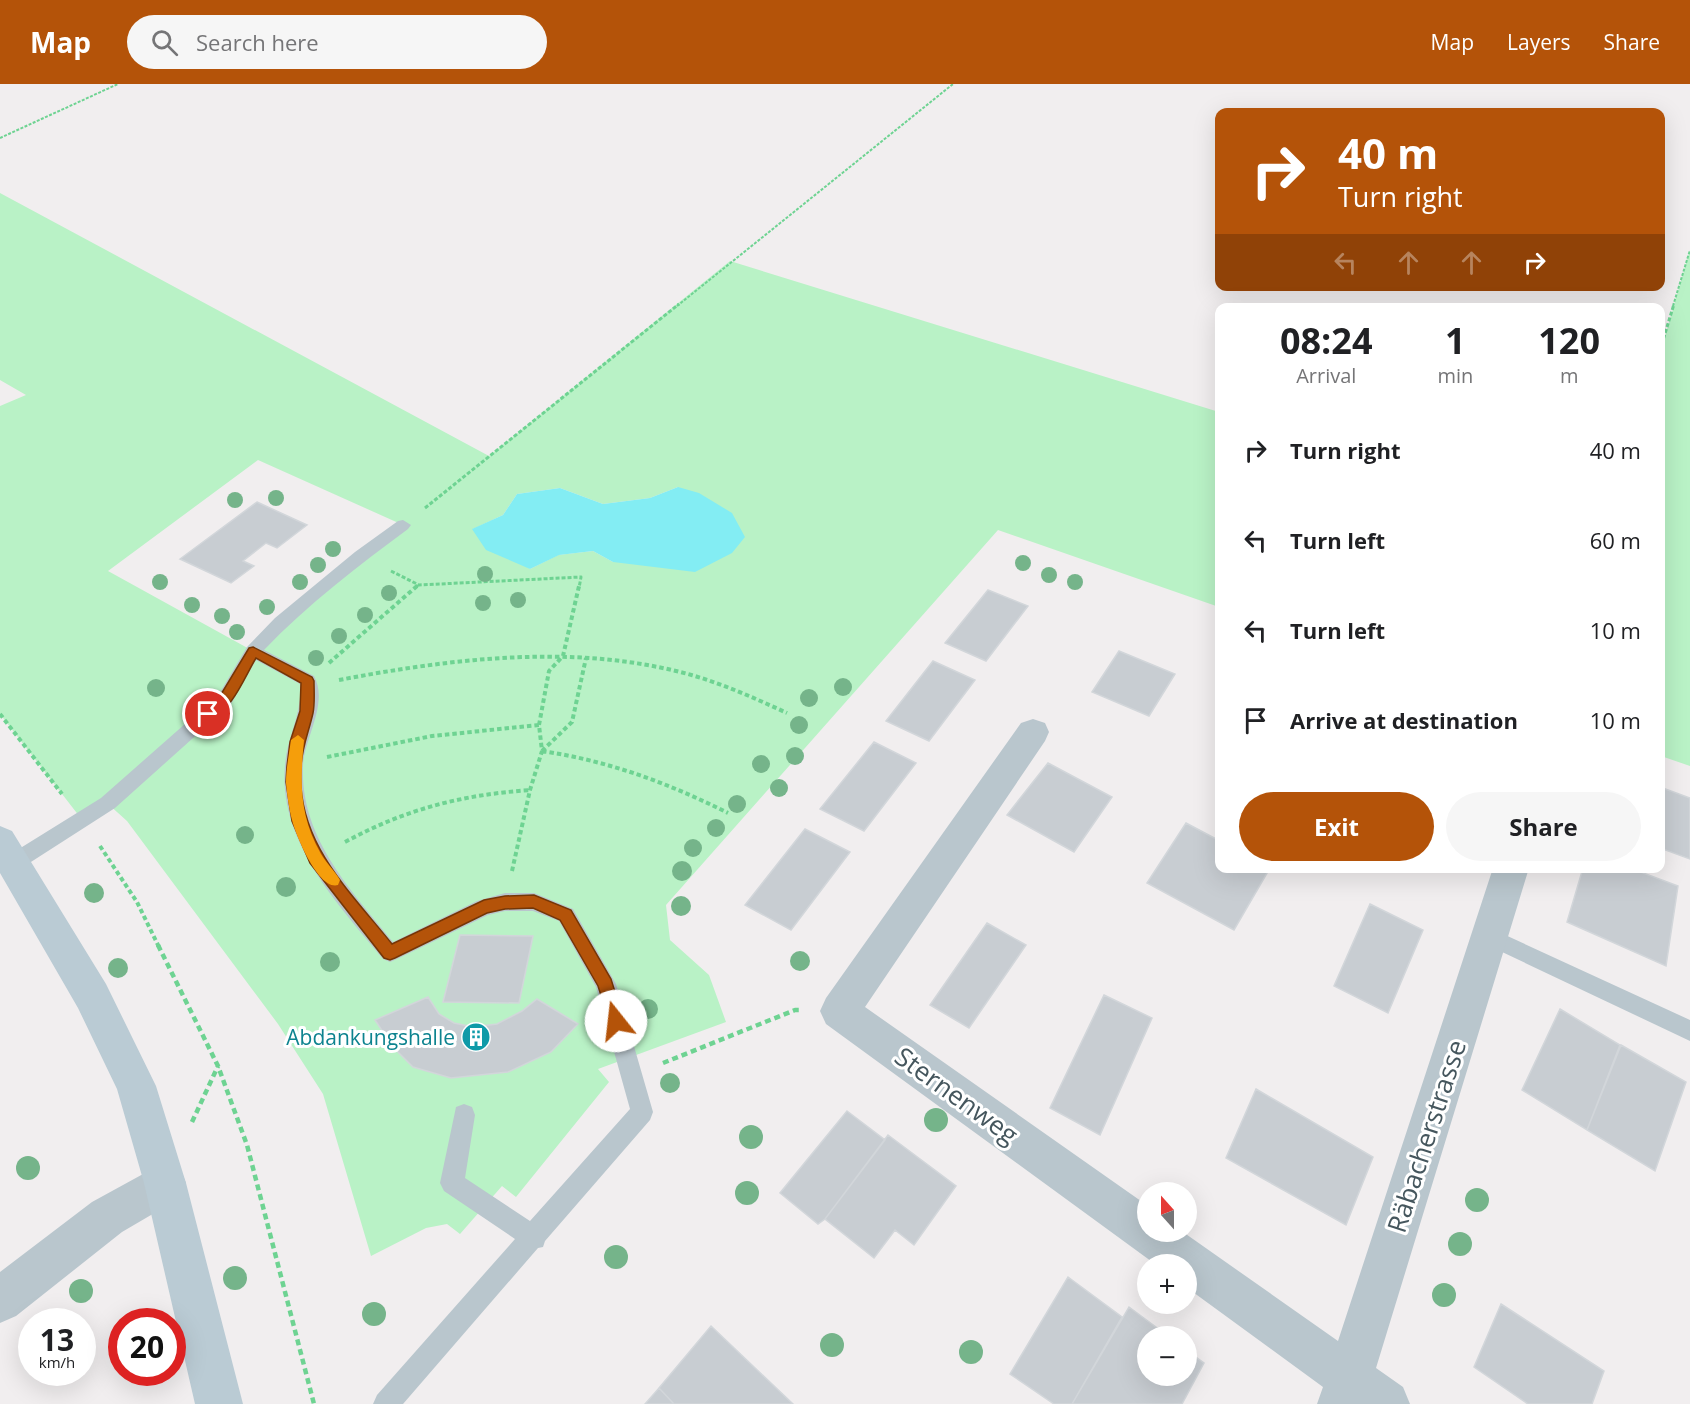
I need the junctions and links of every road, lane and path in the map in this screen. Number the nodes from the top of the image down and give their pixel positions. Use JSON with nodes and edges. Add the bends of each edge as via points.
{"nodes":[{"id":1,"x":118,"y":84,"type":"edge"},
{"id":2,"x":953,"y":84,"type":"edge"},
{"id":3,"x":0,"y":138,"type":"edge"},
{"id":4,"x":1690,"y":249,"type":"edge"},
{"id":5,"x":1665,"y":334,"type":"edge"},
{"id":6,"x":403,"y":525,"type":"joint"},
{"id":7,"x":361,"y":556,"type":"junction"},
{"id":8,"x":419,"y":585,"type":"junction"},
{"id":9,"x":253,"y":651,"type":"junction"},
{"id":10,"x":563,"y":656,"type":"junction"},
{"id":11,"x":586,"y":658,"type":"junction"},
{"id":12,"x":308,"y":683,"type":"junction"},
{"id":13,"x":787,"y":713,"type":"dead end"},
{"id":14,"x":0,"y":714,"type":"edge"},
{"id":15,"x":539,"y":726,"type":"junction"},
{"id":16,"x":1033,"y":732,"type":"dead end"},
{"id":17,"x":542,"y":752,"type":"junction"},
{"id":18,"x":294,"y":766,"type":"junction"},
{"id":19,"x":530,"y":790,"type":"junction"},
{"id":20,"x":728,"y":813,"type":"dead end"},
{"id":21,"x":83,"y":821,"type":"junction"},
{"id":22,"x":7,"y":852,"type":"edge"},
{"id":23,"x":315,"y":859,"type":"junction"},
{"id":24,"x":1509,"y":873,"type":"edge"},
{"id":25,"x":505,"y":902,"type":"junction"},
{"id":26,"x":1490,"y":937,"type":"junction"},
{"id":27,"x":840,"y":1011,"type":"junction"},
{"id":28,"x":1690,"y":1031,"type":"edge"},
{"id":29,"x":631,"y":1076,"type":"junction"},
{"id":30,"x":464,"y":1115,"type":"dead end"},
{"id":31,"x":165,"y":1183,"type":"junction"},
{"id":32,"x":534,"y":1238,"type":"junction"},
{"id":33,"x":0,"y":1300,"type":"edge"},
{"id":34,"x":1359,"y":1396,"type":"edge"},
{"id":35,"x":219,"y":1404,"type":"edge"},
{"id":36,"x":314,"y":1404,"type":"edge"},
{"id":37,"x":386,"y":1404,"type":"edge"}],
"edges":[{"from":1,"to":3,"type":"path"},
{"from":2,"to":6,"type":"path"},
{"from":4,"to":5,"type":"path"},
{"from":6,"to":7,"type":"lane"},
{"from":7,"to":8,"type":"path"},
{"from":7,"to":9,"type":"lane","via":[[281,622]]},
{"from":8,"to":10,"type":"path","via":[[581,577]]},
{"from":8,"to":12,"type":"path"},
{"from":9,"to":12,"type":"lane"},
{"from":9,"to":21,"type":"lane","via":[[225,699]]},
{"from":10,"to":11,"type":"path"},
{"from":10,"to":12,"type":"path","via":[[429,664]]},
{"from":10,"to":15,"type":"path","via":[[549,671]]},
{"from":11,"to":13,"type":"path","via":[[646,665],[701,678],[746,693]]},
{"from":11,"to":17,"type":"path","via":[[572,722]]},
{"from":12,"to":18,"type":"lane","via":[[307,711]]},
{"from":14,"to":21,"type":"path"},
{"from":15,"to":17,"type":"path"},
{"from":15,"to":18,"type":"path","via":[[424,736]]},
{"from":16,"to":27,"type":"street"},
{"from":17,"to":19,"type":"path"},
{"from":17,"to":20,"type":"path","via":[[614,765],[678,787]]},
{"from":18,"to":23,"type":"lane","via":[[299,821]]},
{"from":19,"to":23,"type":"path","via":[[490,792],[432,803],[374,826]]},
{"from":19,"to":25,"type":"path"},
{"from":21,"to":22,"type":"lane"},
{"from":21,"to":36,"type":"path","via":[[137,902],[218,1066],[247,1145]]},
{"from":22,"to":31,"type":"main road","via":[[92,996],[136,1086]]},
{"from":23,"to":25,"type":"lane","via":[[390,953],[484,907]]},
{"from":24,"to":26,"type":"street","name":"Räbacherstrasse"},
{"from":25,"to":29,"type":"lane","via":[[534,902],[566,915],[606,984]]},
{"from":26,"to":28,"type":"lane"},
{"from":26,"to":34,"type":"street","name":"Räbacherstrasse"},
{"from":27,"to":29,"type":"path","via":[[795,1010]]},
{"from":27,"to":34,"type":"street","name":"Sternenweg"},
{"from":29,"to":32,"type":"lane","via":[[642,1112]]},
{"from":30,"to":32,"type":"lane","via":[[452,1183]]},
{"from":31,"to":33,"type":"street","via":[[107,1217]]},
{"from":31,"to":35,"type":"main road"},
{"from":32,"to":37,"type":"lane"}]}
